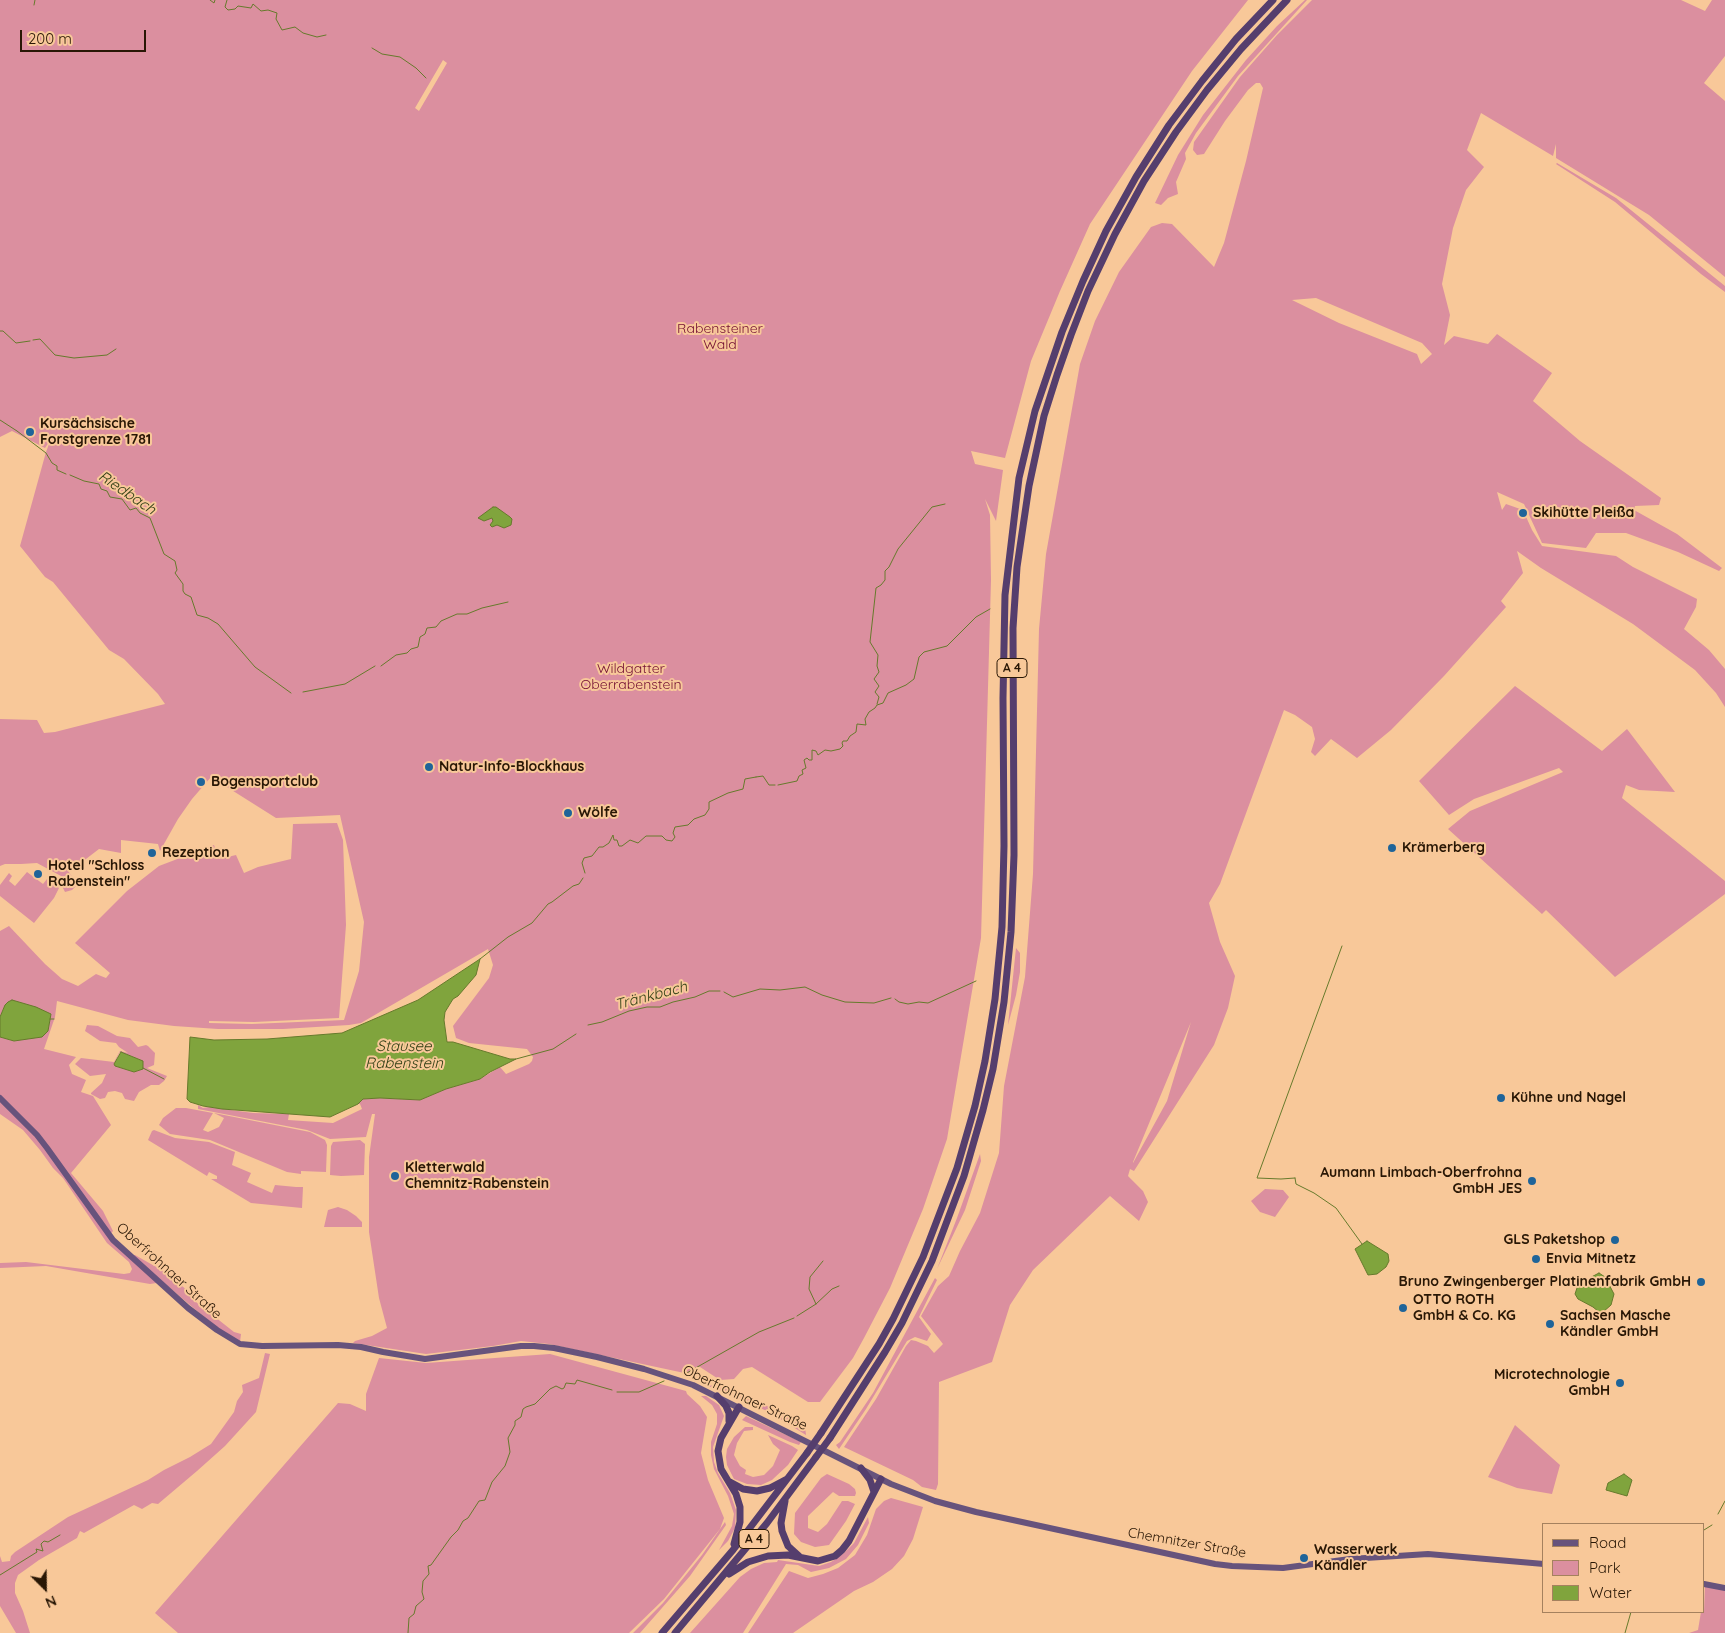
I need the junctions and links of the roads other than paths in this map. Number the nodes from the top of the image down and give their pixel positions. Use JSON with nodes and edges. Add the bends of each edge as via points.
{"nodes":[{"id":1,"x":1273,"y":0,"type":"edge"},
{"id":2,"x":1286,"y":0,"type":"edge"},
{"id":3,"x":0,"y":1098,"type":"edge"},
{"id":4,"x":718,"y":1396,"type":"junction"},
{"id":5,"x":738,"y":1406,"type":"junction"},
{"id":6,"x":729,"y":1421,"type":"junction"},
{"id":7,"x":838,"y":1457,"type":"joint"},
{"id":8,"x":861,"y":1468,"type":"junction"},
{"id":9,"x":789,"y":1477,"type":"junction"},
{"id":10,"x":727,"y":1478,"type":"junction"},
{"id":11,"x":881,"y":1478,"type":"junction"},
{"id":12,"x":874,"y":1492,"type":"junction"},
{"id":13,"x":785,"y":1500,"type":"junction"},
{"id":14,"x":733,"y":1550,"type":"junction"},
{"id":15,"x":801,"y":1558,"type":"junction"},
{"id":16,"x":1542,"y":1564,"type":"edge"},
{"id":17,"x":722,"y":1578,"type":"junction"},
{"id":18,"x":1705,"y":1584,"type":"edge"},
{"id":19,"x":1725,"y":1588,"type":"edge"},
{"id":20,"x":662,"y":1633,"type":"edge"},
{"id":21,"x":675,"y":1633,"type":"edge"}],
"edges":[{"from":1,"to":9,"type":"highway","number":"A 4","bridge":true,"via":[[1202,81],[1169,125],[1128,190],[1083,280],[1035,411],[1020,478],[1005,594],[1002,927],[995,999],[975,1106],[957,1168],[923,1258],[893,1319],[821,1433]]},
{"from":2,"to":13,"type":"highway","number":"A 4","bridge":true,"via":[[1241,49],[1176,132],[1115,234],[1070,335],[1044,416],[1017,567],[1013,628],[1011,932],[1004,1002],[984,1110],[964,1176],[932,1261],[902,1323],[830,1438]]},
{"from":3,"to":4,"type":"main road","name":"Oberfrohnaer Straße","via":[[42,1141],[113,1240],[188,1308],[240,1344],[338,1345],[425,1359],[540,1346],[637,1367]]},
{"from":4,"to":5,"type":"main road","name":"Oberfrohnaer Straße"},
{"from":4,"to":6,"type":"highway","via":[[726,1406]]},
{"from":5,"to":6,"type":"highway"},
{"from":5,"to":7,"type":"main road","name":"Oberfrohnaer Straße"},
{"from":6,"to":10,"type":"highway","via":[[718,1451],[720,1465]]},
{"from":7,"to":8,"type":"main road","name":"Chemnitzer Straße"},
{"from":8,"to":11,"type":"main road","name":"Chemnitzer Straße"},
{"from":8,"to":12,"type":"highway"},
{"from":9,"to":10,"type":"highway","via":[[757,1491],[739,1487]]},
{"from":9,"to":14,"type":"highway","number":"A 4"},
{"from":10,"to":14,"type":"highway","via":[[736,1494],[740,1512],[740,1527]]},
{"from":11,"to":12,"type":"highway"},
{"from":11,"to":16,"type":"main road","name":"Chemnitzer Straße","via":[[953,1507],[1232,1566],[1284,1568],[1350,1559],[1428,1554]]},
{"from":12,"to":15,"type":"highway","via":[[842,1550],[822,1560]]},
{"from":13,"to":15,"type":"highway","via":[[781,1523],[783,1535]]},
{"from":13,"to":17,"type":"highway","number":"A 4"},
{"from":14,"to":20,"type":"highway","number":"A 4"},
{"from":15,"to":17,"type":"highway","via":[[781,1555],[761,1558]]},
{"from":17,"to":21,"type":"highway","number":"A 4"},
{"from":18,"to":19,"type":"main road"}]}
